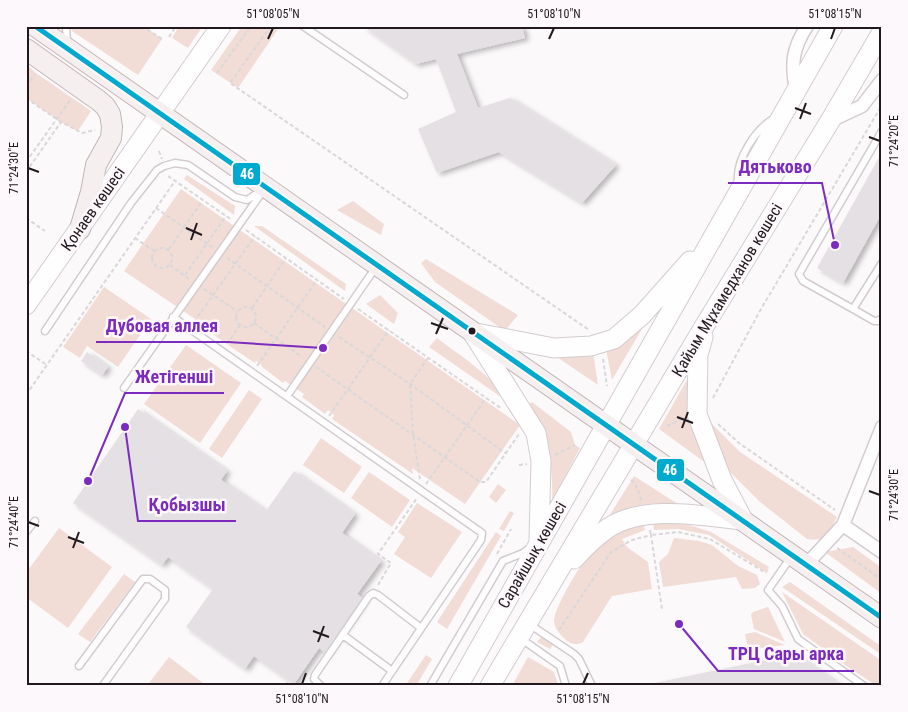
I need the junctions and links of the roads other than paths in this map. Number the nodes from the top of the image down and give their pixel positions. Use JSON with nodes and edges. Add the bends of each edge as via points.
{"nodes":[{"id":1,"x":35,"y":26,"type":"edge"},
{"id":2,"x":66,"y":26,"type":"edge"},
{"id":3,"x":221,"y":26,"type":"edge"},
{"id":4,"x":303,"y":26,"type":"edge"},
{"id":5,"x":807,"y":26,"type":"edge"},
{"id":6,"x":833,"y":26,"type":"edge"},
{"id":7,"x":882,"y":32,"type":"edge"},
{"id":8,"x":26,"y":49,"type":"edge"},
{"id":9,"x":68,"y":49,"type":"junction"},
{"id":10,"x":882,"y":80,"type":"edge"},
{"id":11,"x":796,"y":90,"type":"junction"},
{"id":12,"x":404,"y":95,"type":"dead end"},
{"id":13,"x":161,"y":114,"type":"junction"},
{"id":14,"x":830,"y":121,"type":"junction"},
{"id":15,"x":882,"y":131,"type":"edge"},
{"id":16,"x":265,"y":188,"type":"junction"},
{"id":17,"x":80,"y":229,"type":"junction"},
{"id":18,"x":712,"y":237,"type":"junction"},
{"id":19,"x":882,"y":263,"type":"edge"},
{"id":20,"x":377,"y":266,"type":"junction"},
{"id":21,"x":26,"y":305,"type":"edge"},
{"id":22,"x":853,"y":309,"type":"junction"},
{"id":23,"x":173,"y":317,"type":"junction"},
{"id":24,"x":882,"y":318,"type":"edge"},
{"id":25,"x":705,"y":324,"type":"junction"},
{"id":26,"x":45,"y":331,"type":"dead end"},
{"id":27,"x":472,"y":332,"type":"junction"},
{"id":28,"x":124,"y":388,"type":"dead end"},
{"id":29,"x":287,"y":396,"type":"junction"},
{"id":30,"x":606,"y":424,"type":"junction"},
{"id":31,"x":882,"y":427,"type":"edge"},
{"id":32,"x":634,"y":444,"type":"junction"},
{"id":33,"x":743,"y":520,"type":"junction"},
{"id":34,"x":35,"y":521,"type":"dead end"},
{"id":35,"x":845,"y":522,"type":"junction"},
{"id":36,"x":26,"y":532,"type":"edge"},
{"id":37,"x":539,"y":542,"type":"junction"},
{"id":38,"x":882,"y":552,"type":"edge"},
{"id":39,"x":800,"y":560,"type":"junction"},
{"id":40,"x":549,"y":588,"type":"junction"},
{"id":41,"x":882,"y":618,"type":"edge"},
{"id":42,"x":421,"y":628,"type":"junction"},
{"id":43,"x":523,"y":630,"type":"junction"},
{"id":44,"x":343,"y":634,"type":"junction"},
{"id":45,"x":79,"y":666,"type":"dead end"},
{"id":46,"x":392,"y":671,"type":"junction"},
{"id":47,"x":104,"y":684,"type":"dead end"},
{"id":48,"x":321,"y":686,"type":"edge"},
{"id":49,"x":382,"y":686,"type":"edge"},
{"id":50,"x":430,"y":686,"type":"edge"},
{"id":51,"x":458,"y":686,"type":"edge"},
{"id":52,"x":490,"y":686,"type":"edge"},
{"id":53,"x":566,"y":686,"type":"edge"},
{"id":54,"x":592,"y":686,"type":"edge"},
{"id":55,"x":864,"y":686,"type":"edge"}],
"edges":[{"from":1,"to":9,"type":"main road"},
{"from":2,"to":9,"type":"lane"},
{"from":3,"to":13,"type":"main road","name":"Қонаев көшесі"},
{"from":4,"to":12,"type":"lane"},
{"from":5,"to":11,"type":"street","via":[[793,56]]},
{"from":6,"to":11,"type":"main road"},
{"from":7,"to":14,"type":"main road","name":"Қайым Мұхамедханов көшесі"},
{"from":8,"to":17,"type":"main road","via":[[98,100],[110,114],[111,138],[96,165]]},
{"from":9,"to":13,"type":"main road"},
{"from":10,"to":14,"type":"street","via":[[862,106]]},
{"from":11,"to":18,"type":"main road"},
{"from":13,"to":16,"type":"main road"},
{"from":13,"to":17,"type":"main road","name":"Қонаев көшесі"},
{"from":14,"to":25,"type":"main road","name":"Қайым Мұхамедханов көшесі"},
{"from":15,"to":22,"type":"lane","via":[[799,274],[803,281]]},
{"from":16,"to":20,"type":"main road"},
{"from":16,"to":23,"type":"lane"},
{"from":16,"to":26,"type":"lane","via":[[247,200],[235,197],[188,166],[176,163],[157,170]]},
{"from":17,"to":21,"type":"main road","name":"Қонаев көшесі"},
{"from":18,"to":27,"type":"main road","via":[[642,315],[614,339],[591,346],[554,348]]},
{"from":18,"to":30,"type":"main road"},
{"from":19,"to":22,"type":"lane"},
{"from":20,"to":27,"type":"main road"},
{"from":20,"to":29,"type":"lane"},
{"from":22,"to":24,"type":"lane","via":[[874,321]]},
{"from":23,"to":28,"type":"lane"},
{"from":23,"to":29,"type":"lane"},
{"from":25,"to":32,"type":"main road","name":"Қайым Мұхамедханов көшесі"},
{"from":25,"to":33,"type":"main road","via":[[698,355],[697,414],[722,480]]},
{"from":27,"to":30,"type":"main road"},
{"from":27,"to":37,"type":"main road","via":[[536,433],[541,461]]},
{"from":29,"to":42,"type":"lane","via":[[482,533],[481,540]]},
{"from":30,"to":32,"type":"main road"},
{"from":30,"to":37,"type":"main road","name":"Сарайшық көшесі"},
{"from":31,"to":35,"type":"street"},
{"from":32,"to":33,"type":"main road"},
{"from":32,"to":40,"type":"main road","name":"Сарайшық көшесі"},
{"from":33,"to":39,"type":"main road"},
{"from":33,"to":40,"type":"main road","via":[[668,514],[629,518],[609,527],[589,542]]},
{"from":34,"to":36,"type":"lane"},
{"from":35,"to":38,"type":"street"},
{"from":35,"to":39,"type":"street","via":[[827,541]]},
{"from":37,"to":50,"type":"lane","via":[[503,561]]},
{"from":37,"to":51,"type":"main road","name":"Сарайшық көшесі"},
{"from":39,"to":41,"type":"main road"},
{"from":39,"to":55,"type":"lane","via":[[768,590],[782,606],[798,639]]},
{"from":40,"to":43,"type":"main road","name":"Сарайшық көшесі"},
{"from":42,"to":44,"type":"lane","via":[[373,593]]},
{"from":42,"to":46,"type":"lane"},
{"from":43,"to":52,"type":"main road","name":"Сарайшық көшесі"},
{"from":43,"to":53,"type":"lane","via":[[560,666]]},
{"from":43,"to":54,"type":"lane","via":[[574,654]]},
{"from":44,"to":46,"type":"lane"},
{"from":44,"to":48,"type":"lane","via":[[315,675],[314,679]]},
{"from":45,"to":47,"type":"lane","via":[[140,583],[150,579],[165,590],[165,599]]},
{"from":46,"to":49,"type":"lane"}]}
